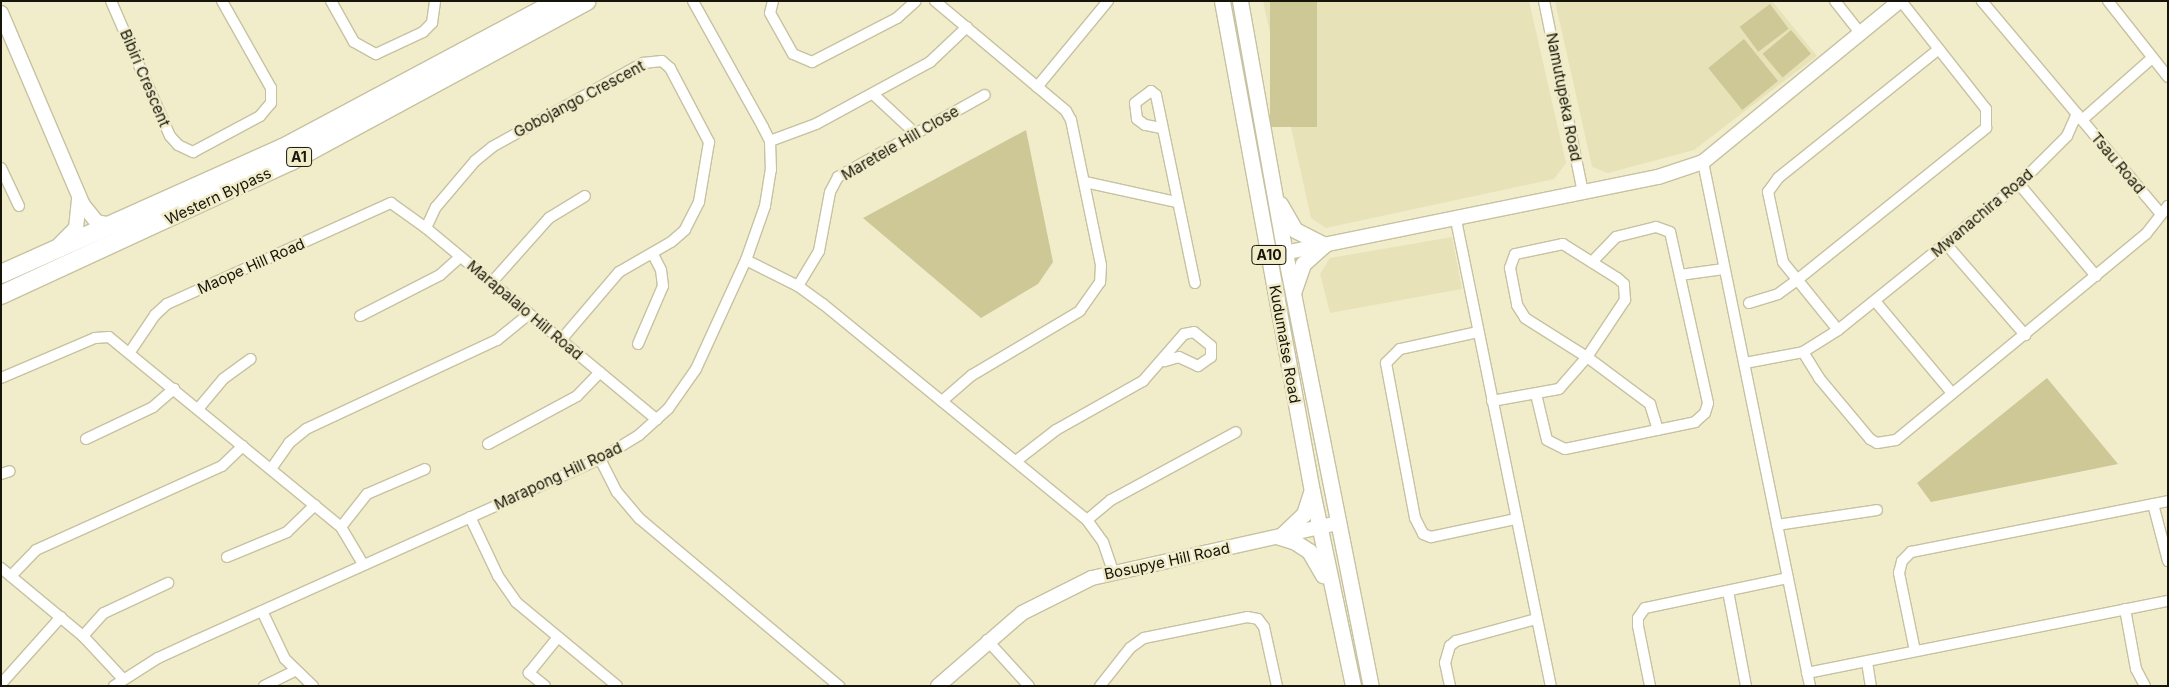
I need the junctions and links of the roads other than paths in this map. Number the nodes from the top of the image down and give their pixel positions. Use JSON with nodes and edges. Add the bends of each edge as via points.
{"nodes":[{"id":1,"x":112,"y":1,"type":"edge"},
{"id":2,"x":222,"y":1,"type":"edge"},
{"id":3,"x":331,"y":1,"type":"edge"},
{"id":4,"x":558,"y":1,"type":"edge"},
{"id":5,"x":588,"y":1,"type":"edge"},
{"id":6,"x":693,"y":1,"type":"edge"},
{"id":7,"x":698,"y":1,"type":"edge"},
{"id":8,"x":773,"y":1,"type":"edge"},
{"id":9,"x":916,"y":1,"type":"edge"},
{"id":10,"x":935,"y":1,"type":"edge"},
{"id":11,"x":1222,"y":1,"type":"edge"},
{"id":12,"x":1240,"y":1,"type":"edge"},
{"id":13,"x":1544,"y":1,"type":"edge"},
{"id":14,"x":1835,"y":1,"type":"edge"},
{"id":15,"x":1901,"y":1,"type":"edge"},
{"id":16,"x":1998,"y":1,"type":"edge"},
{"id":17,"x":2108,"y":1,"type":"edge"},
{"id":18,"x":1107,"y":2,"type":"edge"},
{"id":19,"x":1985,"y":5,"type":"edge"},
{"id":20,"x":435,"y":6,"type":"edge"},
{"id":21,"x":1,"y":12,"type":"edge"},
{"id":22,"x":703,"y":18,"type":"junction"},
{"id":23,"x":967,"y":28,"type":"junction"},
{"id":24,"x":1861,"y":34,"type":"junction"},
{"id":25,"x":1939,"y":49,"type":"junction"},
{"id":26,"x":2152,"y":58,"type":"junction"},
{"id":27,"x":2168,"y":77,"type":"edge"},
{"id":28,"x":1036,"y":86,"type":"junction"},
{"id":29,"x":873,"y":94,"type":"junction"},
{"id":30,"x":985,"y":96,"type":"dead end"},
{"id":31,"x":2079,"y":117,"type":"junction"},
{"id":32,"x":1162,"y":128,"type":"dead end"},
{"id":33,"x":915,"y":133,"type":"junction"},
{"id":34,"x":770,"y":141,"type":"junction"},
{"id":35,"x":1703,"y":162,"type":"junction"},
{"id":36,"x":1,"y":168,"type":"edge"},
{"id":37,"x":1084,"y":182,"type":"junction"},
{"id":38,"x":2019,"y":184,"type":"junction"},
{"id":39,"x":1272,"y":188,"type":"junction"},
{"id":40,"x":1583,"y":193,"type":"junction"},
{"id":41,"x":79,"y":196,"type":"junction"},
{"id":42,"x":585,"y":196,"type":"dead end"},
{"id":43,"x":1177,"y":202,"type":"junction"},
{"id":44,"x":391,"y":203,"type":"joint"},
{"id":45,"x":19,"y":206,"type":"dead end"},
{"id":46,"x":2164,"y":209,"type":"edge"},
{"id":47,"x":1456,"y":220,"type":"junction"},
{"id":48,"x":114,"y":225,"type":"junction"},
{"id":49,"x":426,"y":228,"type":"junction"},
{"id":50,"x":1946,"y":244,"type":"junction"},
{"id":51,"x":1324,"y":245,"type":"junction"},
{"id":52,"x":1285,"y":253,"type":"junction"},
{"id":53,"x":653,"y":254,"type":"junction"},
{"id":54,"x":39,"y":256,"type":"junction"},
{"id":55,"x":460,"y":256,"type":"junction"},
{"id":56,"x":1269,"y":256,"type":"junction"},
{"id":57,"x":746,"y":260,"type":"junction"},
{"id":58,"x":1592,"y":262,"type":"junction"},
{"id":59,"x":1724,"y":269,"type":"junction"},
{"id":60,"x":1,"y":274,"type":"edge"},
{"id":61,"x":1680,"y":274,"type":"junction"},
{"id":62,"x":2096,"y":276,"type":"junction"},
{"id":63,"x":1797,"y":280,"type":"junction"},
{"id":64,"x":492,"y":282,"type":"junction"},
{"id":65,"x":1195,"y":282,"type":"dead end"},
{"id":66,"x":798,"y":286,"type":"junction"},
{"id":67,"x":1293,"y":294,"type":"junction"},
{"id":68,"x":1,"y":295,"type":"edge"},
{"id":69,"x":1875,"y":301,"type":"junction"},
{"id":70,"x":1749,"y":303,"type":"dead end"},
{"id":71,"x":529,"y":314,"type":"junction"},
{"id":72,"x":360,"y":316,"type":"dead end"},
{"id":73,"x":1838,"y":330,"type":"junction"},
{"id":74,"x":1478,"y":332,"type":"junction"},
{"id":75,"x":2025,"y":335,"type":"junction"},
{"id":76,"x":562,"y":340,"type":"junction"},
{"id":77,"x":638,"y":344,"type":"dead end"},
{"id":78,"x":130,"y":352,"type":"junction"},
{"id":79,"x":1803,"y":352,"type":"junction"},
{"id":80,"x":1586,"y":357,"type":"junction"},
{"id":81,"x":251,"y":358,"type":"dead end"},
{"id":82,"x":1165,"y":361,"type":"junction"},
{"id":83,"x":1745,"y":362,"type":"junction"},
{"id":84,"x":600,"y":372,"type":"junction"},
{"id":85,"x":1,"y":378,"type":"edge"},
{"id":86,"x":174,"y":389,"type":"junction"},
{"id":87,"x":1952,"y":393,"type":"junction"},
{"id":88,"x":1536,"y":394,"type":"junction"},
{"id":89,"x":1492,"y":400,"type":"junction"},
{"id":90,"x":942,"y":401,"type":"junction"},
{"id":91,"x":198,"y":409,"type":"junction"},
{"id":92,"x":658,"y":420,"type":"junction"},
{"id":93,"x":1658,"y":430,"type":"junction"},
{"id":94,"x":1236,"y":432,"type":"dead end"},
{"id":95,"x":86,"y":439,"type":"dead end"},
{"id":96,"x":488,"y":444,"type":"dead end"},
{"id":97,"x":243,"y":446,"type":"junction"},
{"id":98,"x":600,"y":459,"type":"junction"},
{"id":99,"x":1016,"y":461,"type":"junction"},
{"id":100,"x":271,"y":469,"type":"junction"},
{"id":101,"x":425,"y":469,"type":"dead end"},
{"id":102,"x":1312,"y":491,"type":"junction"},
{"id":103,"x":2168,"y":501,"type":"edge"},
{"id":104,"x":2154,"y":504,"type":"junction"},
{"id":105,"x":315,"y":505,"type":"junction"},
{"id":106,"x":1877,"y":510,"type":"dead end"},
{"id":107,"x":470,"y":517,"type":"junction"},
{"id":108,"x":1516,"y":519,"type":"junction"},
{"id":109,"x":1087,"y":520,"type":"junction"},
{"id":110,"x":1338,"y":523,"type":"junction"},
{"id":111,"x":1777,"y":525,"type":"junction"},
{"id":112,"x":1319,"y":527,"type":"junction"},
{"id":113,"x":341,"y":528,"type":"junction"},
{"id":114,"x":1280,"y":537,"type":"junction"},
{"id":115,"x":227,"y":557,"type":"dead end"},
{"id":116,"x":2168,"y":561,"type":"edge"},
{"id":117,"x":363,"y":564,"type":"junction"},
{"id":118,"x":1,"y":568,"type":"edge"},
{"id":119,"x":1113,"y":572,"type":"junction"},
{"id":120,"x":10,"y":576,"type":"junction"},
{"id":121,"x":1787,"y":578,"type":"junction"},
{"id":122,"x":168,"y":583,"type":"dead end"},
{"id":123,"x":1728,"y":591,"type":"junction"},
{"id":124,"x":1331,"y":592,"type":"junction"},
{"id":125,"x":2168,"y":601,"type":"edge"},
{"id":126,"x":2126,"y":609,"type":"junction"},
{"id":127,"x":262,"y":611,"type":"junction"},
{"id":128,"x":60,"y":617,"type":"junction"},
{"id":129,"x":1536,"y":619,"type":"junction"},
{"id":130,"x":83,"y":636,"type":"junction"},
{"id":131,"x":558,"y":637,"type":"junction"},
{"id":132,"x":988,"y":640,"type":"junction"},
{"id":133,"x":1915,"y":650,"type":"junction"},
{"id":134,"x":1867,"y":662,"type":"junction"},
{"id":135,"x":295,"y":671,"type":"junction"},
{"id":136,"x":1807,"y":672,"type":"junction"},
{"id":137,"x":123,"y":679,"type":"junction"},
{"id":138,"x":1,"y":684,"type":"edge"},
{"id":139,"x":114,"y":686,"type":"edge"},
{"id":140,"x":264,"y":686,"type":"edge"},
{"id":141,"x":313,"y":686,"type":"edge"},
{"id":142,"x":545,"y":686,"type":"edge"},
{"id":143,"x":617,"y":686,"type":"edge"},
{"id":144,"x":839,"y":686,"type":"edge"},
{"id":145,"x":938,"y":686,"type":"edge"},
{"id":146,"x":1029,"y":686,"type":"edge"},
{"id":147,"x":1100,"y":686,"type":"edge"},
{"id":148,"x":1277,"y":686,"type":"edge"},
{"id":149,"x":1354,"y":686,"type":"edge"},
{"id":150,"x":1371,"y":686,"type":"edge"},
{"id":151,"x":1450,"y":686,"type":"edge"},
{"id":152,"x":1551,"y":686,"type":"edge"},
{"id":153,"x":1650,"y":686,"type":"edge"},
{"id":154,"x":1746,"y":686,"type":"edge"},
{"id":155,"x":1810,"y":686,"type":"edge"},
{"id":156,"x":1871,"y":686,"type":"edge"},
{"id":157,"x":2145,"y":686,"type":"edge"}],
"edges":[{"from":1,"to":2,"type":"street","name":"Bibiri Crescent","via":[[170,136],[192,152],[260,116],[271,103],[271,88]]},
{"from":3,"to":20,"type":"street","via":[[354,42],[376,54],[423,32]]},
{"from":4,"to":48,"type":"highway","name":"Western Bypass","number":"A1","via":[[283,148]]},
{"from":5,"to":68,"type":"highway","name":"Western Bypass","number":"A1","via":[[291,161]]},
{"from":6,"to":22,"type":"street","name":"Marapong Hill Road"},
{"from":7,"to":22,"type":"street"},
{"from":8,"to":9,"type":"street","via":[[770,13],[793,54],[812,62],[897,18]]},
{"from":10,"to":23,"type":"street"},
{"from":11,"to":56,"type":"main road","name":"Kudumatse Road","number":"A10"},
{"from":12,"to":39,"type":"main road","name":"Kudumatse Road","number":"A10"},
{"from":13,"to":40,"type":"street","name":"Namutupeka Road"},
{"from":14,"to":24,"type":"street"},
{"from":15,"to":24,"type":"street"},
{"from":15,"to":25,"type":"street"},
{"from":16,"to":19,"type":"street"},
{"from":17,"to":26,"type":"street"},
{"from":18,"to":28,"type":"street"},
{"from":19,"to":31,"type":"street"},
{"from":21,"to":41,"type":"street"},
{"from":22,"to":34,"type":"street","name":"Marapong Hill Road"},
{"from":23,"to":28,"type":"street"},
{"from":23,"to":29,"type":"street","via":[[940,55]]},
{"from":24,"to":35,"type":"street"},
{"from":25,"to":63,"type":"street","via":[[1771,184],[1767,199],[1781,254]]},
{"from":25,"to":63,"type":"street","via":[[1986,109],[1986,128]]},
{"from":26,"to":27,"type":"street"},
{"from":26,"to":31,"type":"street"},
{"from":28,"to":37,"type":"street","via":[[1059,104],[1071,120]]},
{"from":29,"to":33,"type":"street"},
{"from":29,"to":34,"type":"street","via":[[816,124]]},
{"from":30,"to":33,"type":"street","name":"Maretele Hill Close"},
{"from":31,"to":38,"type":"street","name":"Mwanachira Road","via":[[2060,146]]},
{"from":31,"to":46,"type":"street","name":"Tsau Road"},
{"from":32,"to":43,"type":"street"},
{"from":33,"to":66,"type":"street","name":"Maretele Hill Close","via":[[847,170],[834,182],[819,251]]},
{"from":34,"to":57,"type":"street","name":"Marapong Hill Road","via":[[771,170],[765,206]]},
{"from":35,"to":40,"type":"street","via":[[1658,177]]},
{"from":35,"to":59,"type":"street"},
{"from":36,"to":45,"type":"street"},
{"from":37,"to":43,"type":"street"},
{"from":37,"to":90,"type":"street","via":[[1101,265],[1100,282],[1092,296],[1066,322],[972,375]]},
{"from":38,"to":50,"type":"street","name":"Mwanachira Road"},
{"from":38,"to":62,"type":"street"},
{"from":39,"to":51,"type":"main road","via":[[1295,230]]},
{"from":39,"to":52,"type":"main road","name":"Kudumatse Road","number":"A10"},
{"from":40,"to":47,"type":"street"},
{"from":41,"to":48,"type":"street","via":[[94,219]]},
{"from":41,"to":54,"type":"street","via":[[80,215],[72,234]]},
{"from":42,"to":64,"type":"street","via":[[549,218]]},
{"from":43,"to":65,"type":"street"},
{"from":44,"to":49,"type":"street","name":"Marapalalo Hill Road"},
{"from":44,"to":78,"type":"street","name":"Maope Hill Road","via":[[167,304],[154,315]]},
{"from":46,"to":62,"type":"street","via":[[2146,234]]},
{"from":47,"to":51,"type":"street"},
{"from":47,"to":74,"type":"street"},
{"from":48,"to":54,"type":"highway","name":"Western Bypass","number":"A1"},
{"from":49,"to":53,"type":"street","name":"Gobojango Crescent","via":[[436,207],[475,161],[492,147],[653,60],[662,61],[670,68],[708,142],[699,202],[692,218],[671,242]]},
{"from":49,"to":55,"type":"street","name":"Marapalalo Hill Road"},
{"from":50,"to":69,"type":"street","name":"Mwanachira Road"},
{"from":50,"to":75,"type":"street"},
{"from":51,"to":52,"type":"street"},
{"from":51,"to":67,"type":"main road","via":[[1303,264]]},
{"from":52,"to":56,"type":"street"},
{"from":52,"to":67,"type":"main road","name":"Kudumatse Road","number":"A10"},
{"from":53,"to":76,"type":"street","via":[[619,272]]},
{"from":53,"to":77,"type":"street","via":[[661,270],[663,286]]},
{"from":54,"to":60,"type":"highway","name":"Western Bypass","number":"A1"},
{"from":55,"to":64,"type":"street","name":"Marapalalo Hill Road"},
{"from":55,"to":72,"type":"street","via":[[440,275]]},
{"from":56,"to":102,"type":"main road","name":"Kudumatse Road","number":"A10"},
{"from":57,"to":66,"type":"street"},
{"from":57,"to":92,"type":"street","name":"Marapong Hill Road","via":[[696,369]]},
{"from":58,"to":61,"type":"street","via":[[1616,237],[1664,228],[1673,240]]},
{"from":58,"to":80,"type":"street","via":[[1617,278],[1626,293],[1620,309]]},
{"from":58,"to":80,"type":"street","via":[[1569,246],[1556,244],[1519,251],[1510,268],[1517,306],[1525,318]]},
{"from":59,"to":61,"type":"street"},
{"from":59,"to":83,"type":"street"},
{"from":61,"to":93,"type":"street","via":[[1708,403],[1705,412],[1695,422]]},
{"from":62,"to":75,"type":"street"},
{"from":63,"to":70,"type":"street","via":[[1778,294]]},
{"from":63,"to":73,"type":"street"},
{"from":64,"to":71,"type":"street","name":"Marapalalo Hill Road"},
{"from":66,"to":90,"type":"street"},
{"from":67,"to":110,"type":"main road","name":"Kudumatse Road","number":"A10"},
{"from":69,"to":73,"type":"street","name":"Mwanachira Road"},
{"from":69,"to":87,"type":"street"},
{"from":71,"to":76,"type":"street","name":"Marapalalo Hill Road"},
{"from":71,"to":100,"type":"street","via":[[497,340],[306,429],[289,443]]},
{"from":73,"to":79,"type":"street","name":"Mwanachira Road"},
{"from":74,"to":89,"type":"street"},
{"from":74,"to":108,"type":"street","via":[[1400,349],[1386,363],[1415,518],[1423,534],[1431,537]]},
{"from":75,"to":87,"type":"street"},
{"from":76,"to":84,"type":"street","name":"Marapalalo Hill Road"},
{"from":78,"to":85,"type":"street","via":[[104,336]]},
{"from":78,"to":86,"type":"street"},
{"from":79,"to":83,"type":"street","name":"Mwanachira Road"},
{"from":79,"to":87,"type":"street","via":[[1819,378],[1877,443],[1896,440]]},
{"from":80,"to":88,"type":"street","via":[[1559,389]]},
{"from":80,"to":93,"type":"street","via":[[1650,404]]},
{"from":81,"to":91,"type":"street","via":[[223,379]]},
{"from":82,"to":82,"type":"street","via":[[1184,334],[1194,332],[1211,346],[1211,356],[1198,366],[1179,357]]},
{"from":82,"to":99,"type":"street","via":[[1136,387],[1056,430]]},
{"from":83,"to":111,"type":"street"},
{"from":84,"to":92,"type":"street","name":"Marapalalo Hill Road"},
{"from":84,"to":96,"type":"street","via":[[577,396]]},
{"from":86,"to":91,"type":"street"},
{"from":86,"to":95,"type":"street","via":[[153,407]]},
{"from":88,"to":89,"type":"street"},
{"from":88,"to":93,"type":"street","via":[[1546,440],[1557,448]]},
{"from":89,"to":108,"type":"street"},
{"from":90,"to":99,"type":"street"},
{"from":91,"to":97,"type":"street"},
{"from":92,"to":98,"type":"street","name":"Marapong Hill Road"},
{"from":94,"to":109,"type":"street","via":[[1111,500]]},
{"from":97,"to":100,"type":"street"},
{"from":97,"to":120,"type":"street","via":[[222,466],[36,550]]},
{"from":98,"to":107,"type":"street","name":"Marapong Hill Road"},
{"from":98,"to":144,"type":"street","via":[[617,492],[640,519]]},
{"from":99,"to":109,"type":"street"},
{"from":100,"to":105,"type":"street"},
{"from":101,"to":113,"type":"street","via":[[367,494]]},
{"from":102,"to":112,"type":"main road","name":"Kudumatse Road","number":"A10"},
{"from":102,"to":114,"type":"main road","via":[[1304,514]]},
{"from":103,"to":104,"type":"street"},
{"from":104,"to":116,"type":"street"},
{"from":104,"to":133,"type":"street","via":[[1911,552],[1902,560],[1899,573]]},
{"from":105,"to":113,"type":"street"},
{"from":105,"to":115,"type":"street","via":[[287,532]]},
{"from":106,"to":111,"type":"street"},
{"from":107,"to":117,"type":"street","name":"Marapong Hill Road"},
{"from":107,"to":131,"type":"street","via":[[506,590]]},
{"from":108,"to":129,"type":"street"},
{"from":109,"to":119,"type":"street","via":[[1104,542]]},
{"from":110,"to":112,"type":"street","name":"Bosupye Hill Road"},
{"from":110,"to":150,"type":"main road","name":"Kudumatse Road","number":"A10"},
{"from":111,"to":121,"type":"street"},
{"from":112,"to":114,"type":"street","name":"Bosupye Hill Road"},
{"from":112,"to":124,"type":"main road","name":"Kudumatse Road","number":"A10"},
{"from":113,"to":117,"type":"street"},
{"from":114,"to":119,"type":"street","name":"Bosupye Hill Road"},
{"from":114,"to":124,"type":"main road","via":[[1309,551]]},
{"from":117,"to":127,"type":"street","name":"Marapong Hill Road"},
{"from":118,"to":120,"type":"street"},
{"from":119,"to":132,"type":"street","name":"Bosupye Hill Road","via":[[1040,603]]},
{"from":120,"to":128,"type":"street"},
{"from":121,"to":123,"type":"street"},
{"from":121,"to":136,"type":"street"},
{"from":122,"to":130,"type":"street","via":[[104,613]]},
{"from":123,"to":153,"type":"street","via":[[1654,604],[1640,613],[1638,626]]},
{"from":123,"to":154,"type":"street"},
{"from":124,"to":149,"type":"main road","name":"Kudumatse Road","number":"A10"},
{"from":125,"to":126,"type":"street"},
{"from":126,"to":133,"type":"street"},
{"from":126,"to":157,"type":"street","via":[[2136,669]]},
{"from":127,"to":135,"type":"street","via":[[285,659]]},
{"from":127,"to":137,"type":"street","name":"Marapong Hill Road","via":[[158,658]]},
{"from":128,"to":130,"type":"street"},
{"from":128,"to":138,"type":"street"},
{"from":129,"to":151,"type":"street","via":[[1456,641],[1450,646],[1445,662]]},
{"from":129,"to":152,"type":"street"},
{"from":130,"to":137,"type":"street"},
{"from":131,"to":142,"type":"street","via":[[529,673]]},
{"from":131,"to":143,"type":"street"},
{"from":132,"to":145,"type":"street","name":"Bosupye Hill Road"},
{"from":132,"to":146,"type":"street"},
{"from":133,"to":134,"type":"street"},
{"from":134,"to":136,"type":"street"},
{"from":134,"to":156,"type":"street"},
{"from":135,"to":140,"type":"street"},
{"from":135,"to":141,"type":"street"},
{"from":136,"to":155,"type":"street"},
{"from":137,"to":139,"type":"street","name":"Marapong Hill Road"},
{"from":147,"to":148,"type":"street","via":[[1130,648],[1144,638],[1247,617],[1258,619],[1264,627]]}]}
